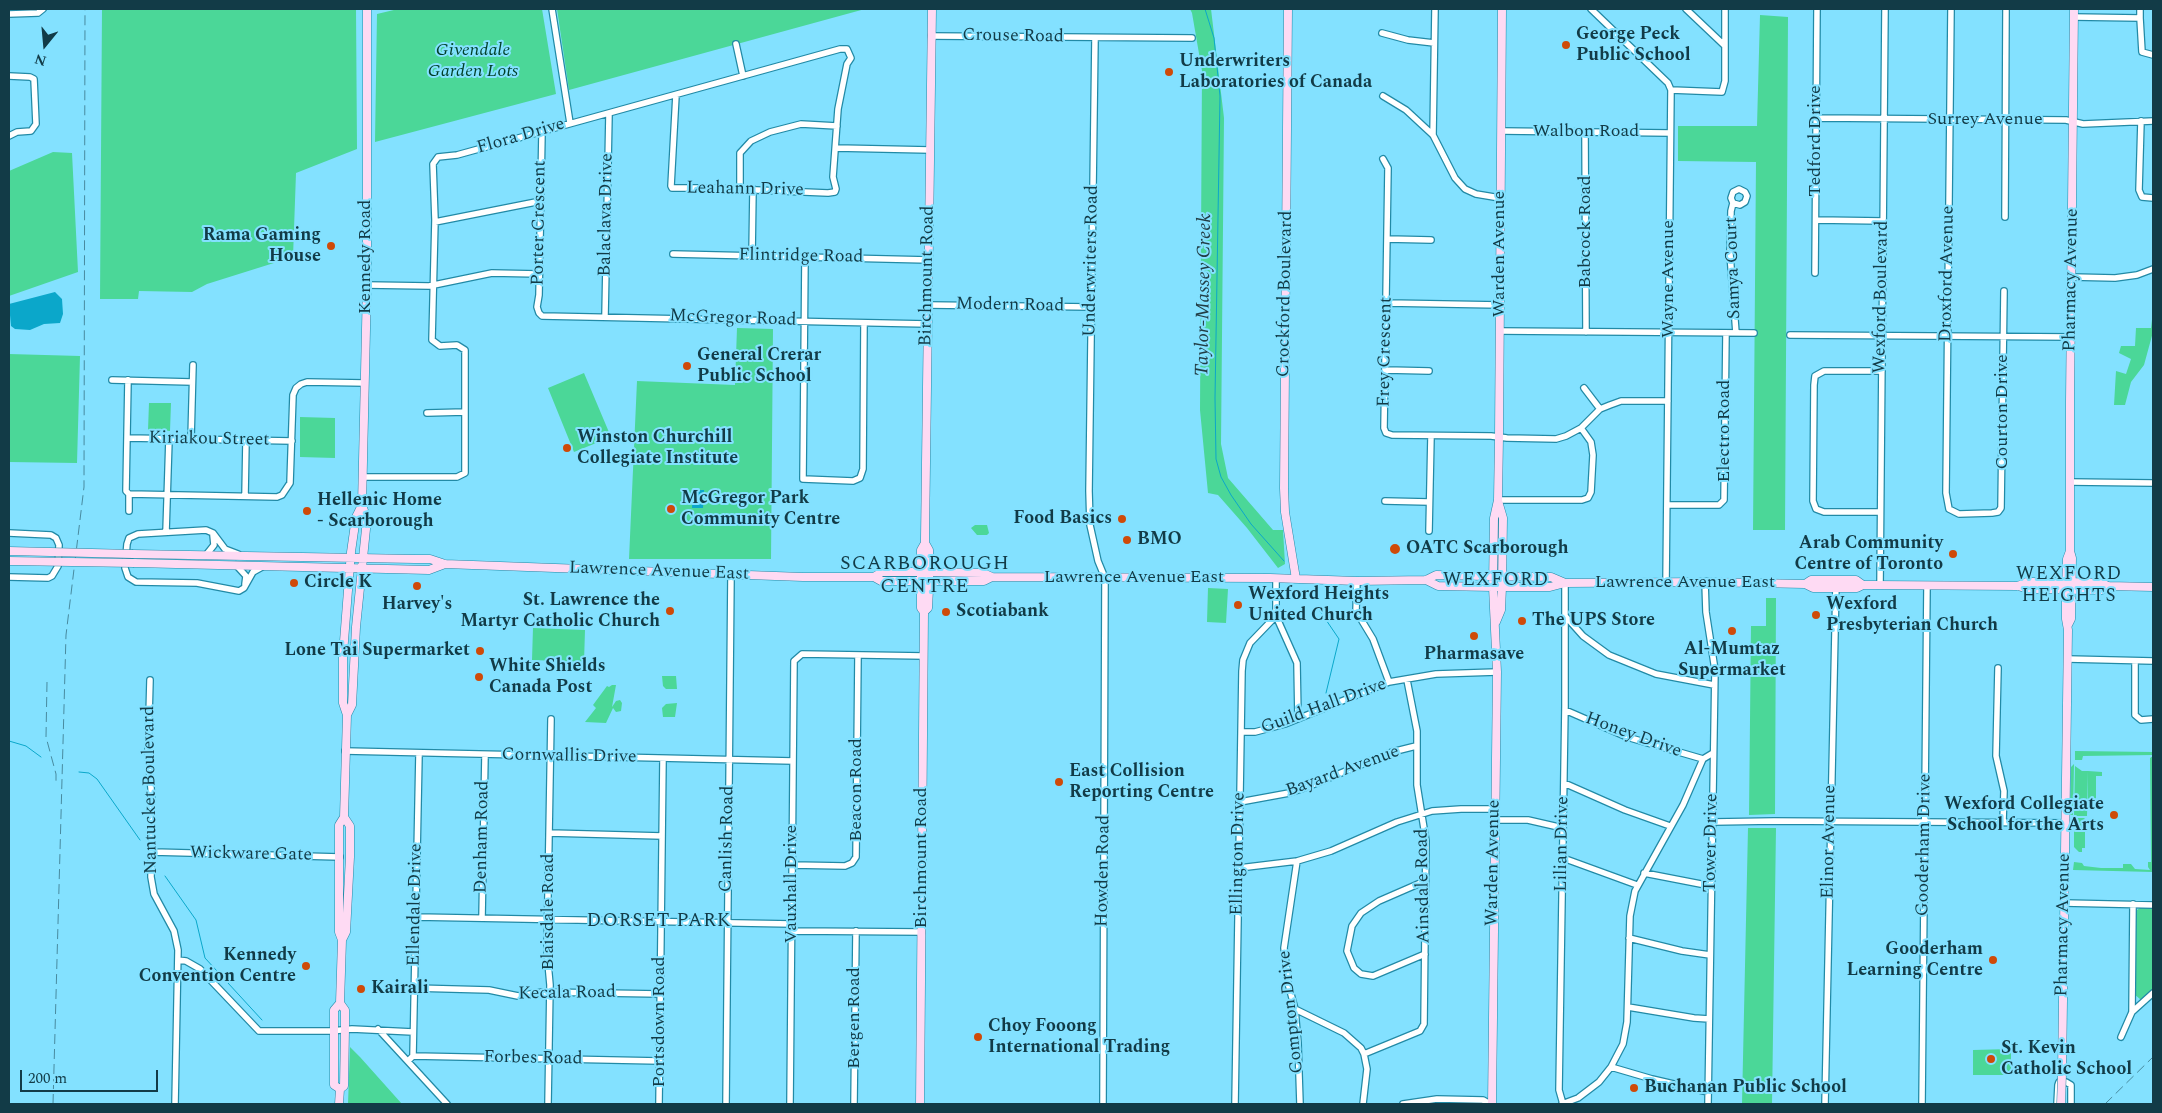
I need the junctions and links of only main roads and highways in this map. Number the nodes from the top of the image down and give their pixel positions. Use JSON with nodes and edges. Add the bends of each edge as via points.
{"nodes":[{"id":1,"x":367,"y":9,"type":"edge"},
{"id":2,"x":932,"y":9,"type":"edge"},
{"id":3,"x":1288,"y":9,"type":"edge"},
{"id":4,"x":1502,"y":9,"type":"edge"},
{"id":5,"x":2074,"y":13,"type":"edge"},
{"id":6,"x":1498,"y":500,"type":"junction"},
{"id":7,"x":362,"y":505,"type":"junction"},
{"id":8,"x":365,"y":539,"type":"junction"},
{"id":9,"x":9,"y":551,"type":"edge"},
{"id":10,"x":350,"y":559,"type":"junction"},
{"id":11,"x":363,"y":559,"type":"junction"},
{"id":12,"x":375,"y":559,"type":"junction"},
{"id":13,"x":9,"y":561,"type":"edge"},
{"id":14,"x":445,"y":564,"type":"junction"},
{"id":15,"x":350,"y":567,"type":"junction"},
{"id":16,"x":361,"y":568,"type":"junction"},
{"id":17,"x":925,"y":572,"type":"junction"},
{"id":18,"x":1493,"y":576,"type":"junction"},
{"id":19,"x":1502,"y":576,"type":"junction"},
{"id":20,"x":874,"y":577,"type":"junction"},
{"id":21,"x":992,"y":577,"type":"junction"},
{"id":22,"x":1296,"y":578,"type":"junction"},
{"id":23,"x":1426,"y":580,"type":"junction"},
{"id":24,"x":925,"y":581,"type":"junction"},
{"id":25,"x":1565,"y":583,"type":"junction"},
{"id":26,"x":2069,"y":586,"type":"junction"},
{"id":27,"x":1492,"y":587,"type":"junction"},
{"id":28,"x":1502,"y":587,"type":"junction"},
{"id":29,"x":2153,"y":587,"type":"edge"},
{"id":30,"x":1496,"y":622,"type":"junction"},
{"id":31,"x":347,"y":715,"type":"junction"},
{"id":32,"x":344,"y":817,"type":"junction"},
{"id":33,"x":340,"y":857,"type":"junction"},
{"id":34,"x":350,"y":857,"type":"junction"},
{"id":35,"x":342,"y":940,"type":"junction"},
{"id":36,"x":340,"y":1003,"type":"junction"},
{"id":37,"x":340,"y":1089,"type":"junction"},
{"id":38,"x":339,"y":1104,"type":"edge"},
{"id":39,"x":920,"y":1104,"type":"edge"},
{"id":40,"x":1491,"y":1104,"type":"edge"},
{"id":41,"x":2061,"y":1104,"type":"edge"}],
"edges":[{"from":1,"to":7,"type":"main road","name":"Kennedy Road","via":[[367,285]]},
{"from":2,"to":17,"type":"main road","name":"Birchmount Road","via":[[925,543],[929,550]]},
{"from":3,"to":22,"type":"main road","name":"Crockford Boulevard","via":[[1284,488]]},
{"from":4,"to":6,"type":"main road","name":"Warden Avenue"},
{"from":5,"to":26,"type":"main road","name":"Pharmacy Avenue","via":[[2072,558]]},
{"from":6,"to":18,"type":"main road","name":"Warden Avenue","via":[[1494,518]]},
{"from":6,"to":19,"type":"main road","name":"Warden Avenue","via":[[1503,518]]},
{"from":7,"to":8,"type":"main road","name":"Kennedy Road","via":[[367,519]]},
{"from":7,"to":10,"type":"main road","name":"Kennedy Road","via":[[356,518]]},
{"from":8,"to":11,"type":"main road","name":"Kennedy Road"},
{"from":8,"to":12,"type":"main road"},
{"from":9,"to":10,"type":"main road","name":"Lawrence Avenue East","bridge":true},
{"from":10,"to":11,"type":"main road","name":"Lawrence Avenue East"},
{"from":10,"to":15,"type":"main road","name":"Kennedy Road"},
{"from":11,"to":12,"type":"main road","name":"Lawrence Avenue East"},
{"from":11,"to":16,"type":"main road","name":"Kennedy Road"},
{"from":12,"to":14,"type":"main road","name":"Lawrence Avenue East","via":[[430,560]]},
{"from":13,"to":15,"type":"main road","name":"Lawrence Avenue East","bridge":true},
{"from":14,"to":16,"type":"main road","name":"Lawrence Avenue East","via":[[429,570]]},
{"from":14,"to":20,"type":"main road","name":"Lawrence Avenue East"},
{"from":15,"to":16,"type":"main road","name":"Lawrence Avenue East"},
{"from":15,"to":31,"type":"main road","name":"Kennedy Road","via":[[343,654],[343,703]]},
{"from":16,"to":31,"type":"main road","name":"Kennedy Road","via":[[352,705]]},
{"from":17,"to":20,"type":"main road","name":"Lawrence Avenue East","via":[[882,572]]},
{"from":17,"to":21,"type":"main road","name":"Lawrence Avenue East","via":[[983,572]]},
{"from":17,"to":24,"type":"main road","name":"Birchmount Road"},
{"from":18,"to":19,"type":"main road","name":"Lawrence Avenue East"},
{"from":18,"to":23,"type":"main road","name":"Lawrence Avenue East","via":[[1436,575]]},
{"from":18,"to":27,"type":"main road","name":"Warden Avenue"},
{"from":19,"to":25,"type":"main road","name":"Lawrence Avenue East","via":[[1551,577]]},
{"from":19,"to":28,"type":"main road","name":"Warden Avenue"},
{"from":20,"to":24,"type":"main road","name":"Lawrence Avenue East","via":[[881,581]]},
{"from":21,"to":22,"type":"main road","name":"Lawrence Avenue East"},
{"from":21,"to":24,"type":"main road","name":"Lawrence Avenue East","via":[[984,581]]},
{"from":22,"to":23,"type":"main road","name":"Lawrence Avenue East"},
{"from":23,"to":27,"type":"main road","name":"Lawrence Avenue East","via":[[1438,586]]},
{"from":24,"to":39,"type":"main road","name":"Birchmount Road","via":[[921,608],[924,612],[924,656]]},
{"from":25,"to":26,"type":"main road","name":"Lawrence Avenue East","via":[[1805,584],[1813,588],[1836,584],[1857,588],[1863,585],[2018,586],[2028,589]]},
{"from":25,"to":28,"type":"main road","name":"Lawrence Avenue East","via":[[1550,587]]},
{"from":26,"to":29,"type":"main road","name":"Lawrence Avenue East","via":[[2102,583],[2108,586]]},
{"from":26,"to":41,"type":"main road","name":"Pharmacy Avenue","bridge":true,"via":[[2066,618]]},
{"from":27,"to":28,"type":"main road","name":"Lawrence Avenue East"},
{"from":27,"to":30,"type":"main road","name":"Warden Avenue","via":[[1492,610]]},
{"from":28,"to":30,"type":"main road","name":"Warden Avenue","via":[[1501,610]]},
{"from":30,"to":40,"type":"main road","name":"Warden Avenue"},
{"from":31,"to":32,"type":"main road","name":"Kennedy Road"},
{"from":32,"to":33,"type":"main road","name":"Kennedy Road","via":[[338,826]]},
{"from":32,"to":34,"type":"main road","name":"Kennedy Road","via":[[350,826]]},
{"from":33,"to":34,"type":"main road","name":"Wickware Gate"},
{"from":33,"to":35,"type":"main road","name":"Kennedy Road","via":[[339,932]]},
{"from":34,"to":35,"type":"main road","name":"Kennedy Road","via":[[346,932]]},
{"from":35,"to":36,"type":"main road","name":"Kennedy Road"},
{"from":36,"to":37,"type":"main road","name":"Kennedy Road","via":[[345,1010],[344,1086]]},
{"from":36,"to":37,"type":"main road","name":"Kennedy Road","via":[[334,1010],[334,1085]]},
{"from":37,"to":38,"type":"main road","name":"Kennedy Road"}]}
